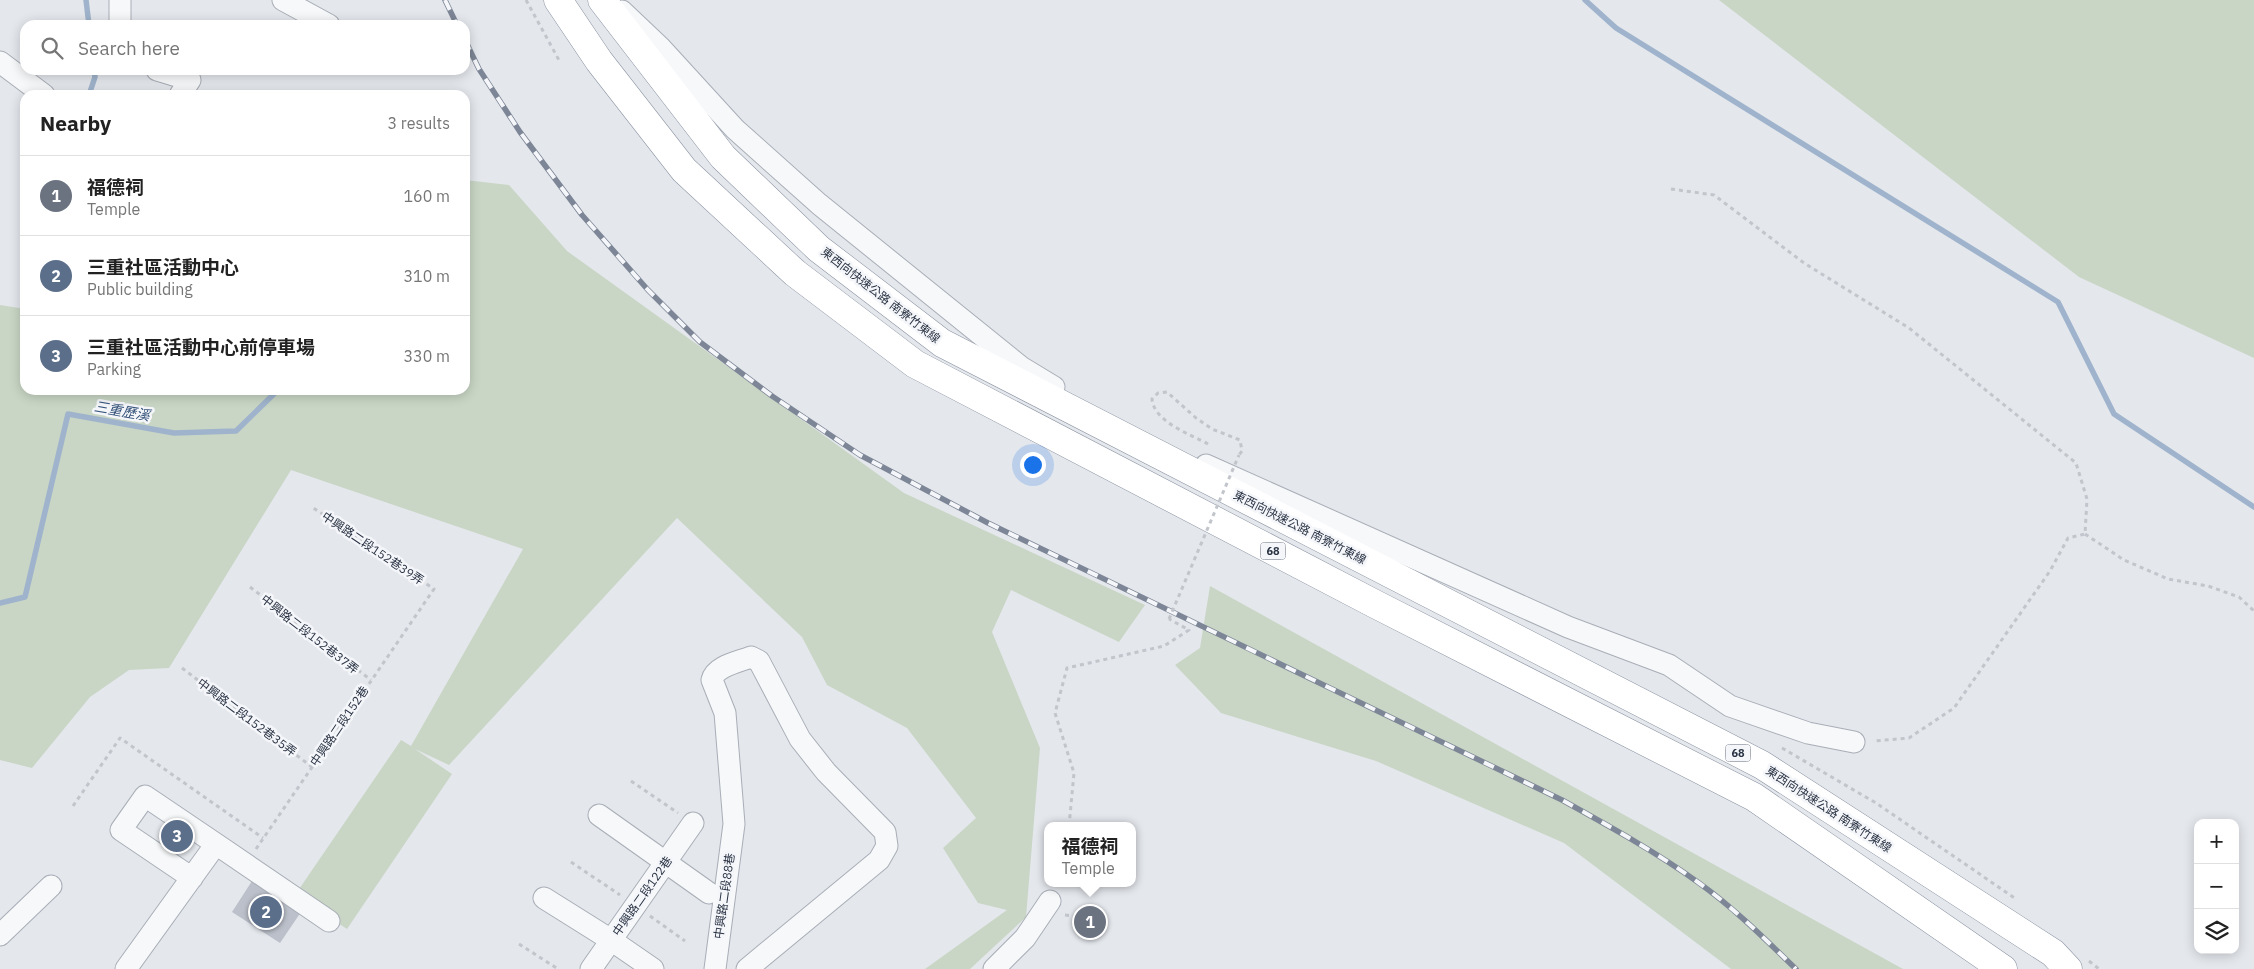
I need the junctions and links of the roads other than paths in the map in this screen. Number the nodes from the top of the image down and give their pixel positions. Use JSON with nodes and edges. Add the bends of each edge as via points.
{"nodes":[{"id":1,"x":120,"y":0,"type":"edge"},
{"id":2,"x":283,"y":0,"type":"edge"},
{"id":3,"x":558,"y":0,"type":"edge"},
{"id":4,"x":602,"y":0,"type":"edge"},
{"id":5,"x":612,"y":0,"type":"edge"},
{"id":6,"x":120,"y":20,"type":"edge"},
{"id":7,"x":320,"y":20,"type":"edge"},
{"id":8,"x":0,"y":62,"type":"edge"},
{"id":9,"x":174,"y":75,"type":"edge"},
{"id":10,"x":37,"y":90,"type":"edge"},
{"id":11,"x":183,"y":90,"type":"edge"},
{"id":12,"x":1854,"y":742,"type":"road end"},
{"id":13,"x":599,"y":815,"type":"dead end"},
{"id":14,"x":694,"y":823,"type":"road end"},
{"id":15,"x":216,"y":844,"type":"junction"},
{"id":16,"x":666,"y":862,"type":"junction"},
{"id":17,"x":192,"y":878,"type":"junction"},
{"id":18,"x":52,"y":886,"type":"dead end"},
{"id":19,"x":709,"y":892,"type":"dead end"},
{"id":20,"x":544,"y":898,"type":"dead end"},
{"id":21,"x":1050,"y":901,"type":"dead end"},
{"id":22,"x":330,"y":921,"type":"dead end"},
{"id":23,"x":0,"y":935,"type":"edge"},
{"id":24,"x":611,"y":940,"type":"junction"},
{"id":25,"x":126,"y":969,"type":"edge"},
{"id":26,"x":591,"y":969,"type":"edge"},
{"id":27,"x":653,"y":969,"type":"edge"},
{"id":28,"x":714,"y":969,"type":"edge"},
{"id":29,"x":747,"y":969,"type":"edge"},
{"id":30,"x":994,"y":969,"type":"edge"},
{"id":31,"x":2003,"y":969,"type":"edge"},
{"id":32,"x":2068,"y":969,"type":"edge"}],
"edges":[{"from":1,"to":6,"type":"lane"},
{"from":2,"to":7,"type":"lane"},
{"from":3,"to":31,"type":"highway","number":"68","via":[[599,61],[684,170],[795,273],[915,364],[1754,797]]},
{"from":4,"to":32,"type":"highway","name":"東西向快速公路 南寮竹東線","number":"68","via":[[723,157],[820,249],[942,343],[1762,765],[2053,953]]},
{"from":5,"to":12,"type":"lane","via":[[660,47],[735,130],[819,204],[1021,367],[1085,406],[1228,475],[1568,627],[1669,666],[1730,706],[1808,733]]},
{"from":8,"to":10,"type":"lane"},
{"from":9,"to":11,"type":"lane","via":[[190,80]]},
{"from":13,"to":16,"type":"lane"},
{"from":14,"to":16,"type":"lane","name":"中興路二段122巷"},
{"from":15,"to":17,"type":"lane"},
{"from":15,"to":17,"type":"lane","via":[[145,796],[121,830]]},
{"from":15,"to":22,"type":"lane"},
{"from":16,"to":19,"type":"lane"},
{"from":16,"to":24,"type":"lane","name":"中興路二段122巷"},
{"from":17,"to":25,"type":"lane"},
{"from":18,"to":23,"type":"lane"},
{"from":20,"to":24,"type":"lane"},
{"from":21,"to":30,"type":"lane","via":[[1025,938]]},
{"from":24,"to":26,"type":"lane","name":"中興路二段122巷"},
{"from":24,"to":27,"type":"lane"},
{"from":28,"to":29,"type":"lane","name":"中興路二段88巷","via":[[734,824],[725,714],[712,680],[713,675],[723,668],[750,657],[756,658],[767,674],[800,739],[826,772],[885,832],[887,846],[879,860]]}]}
